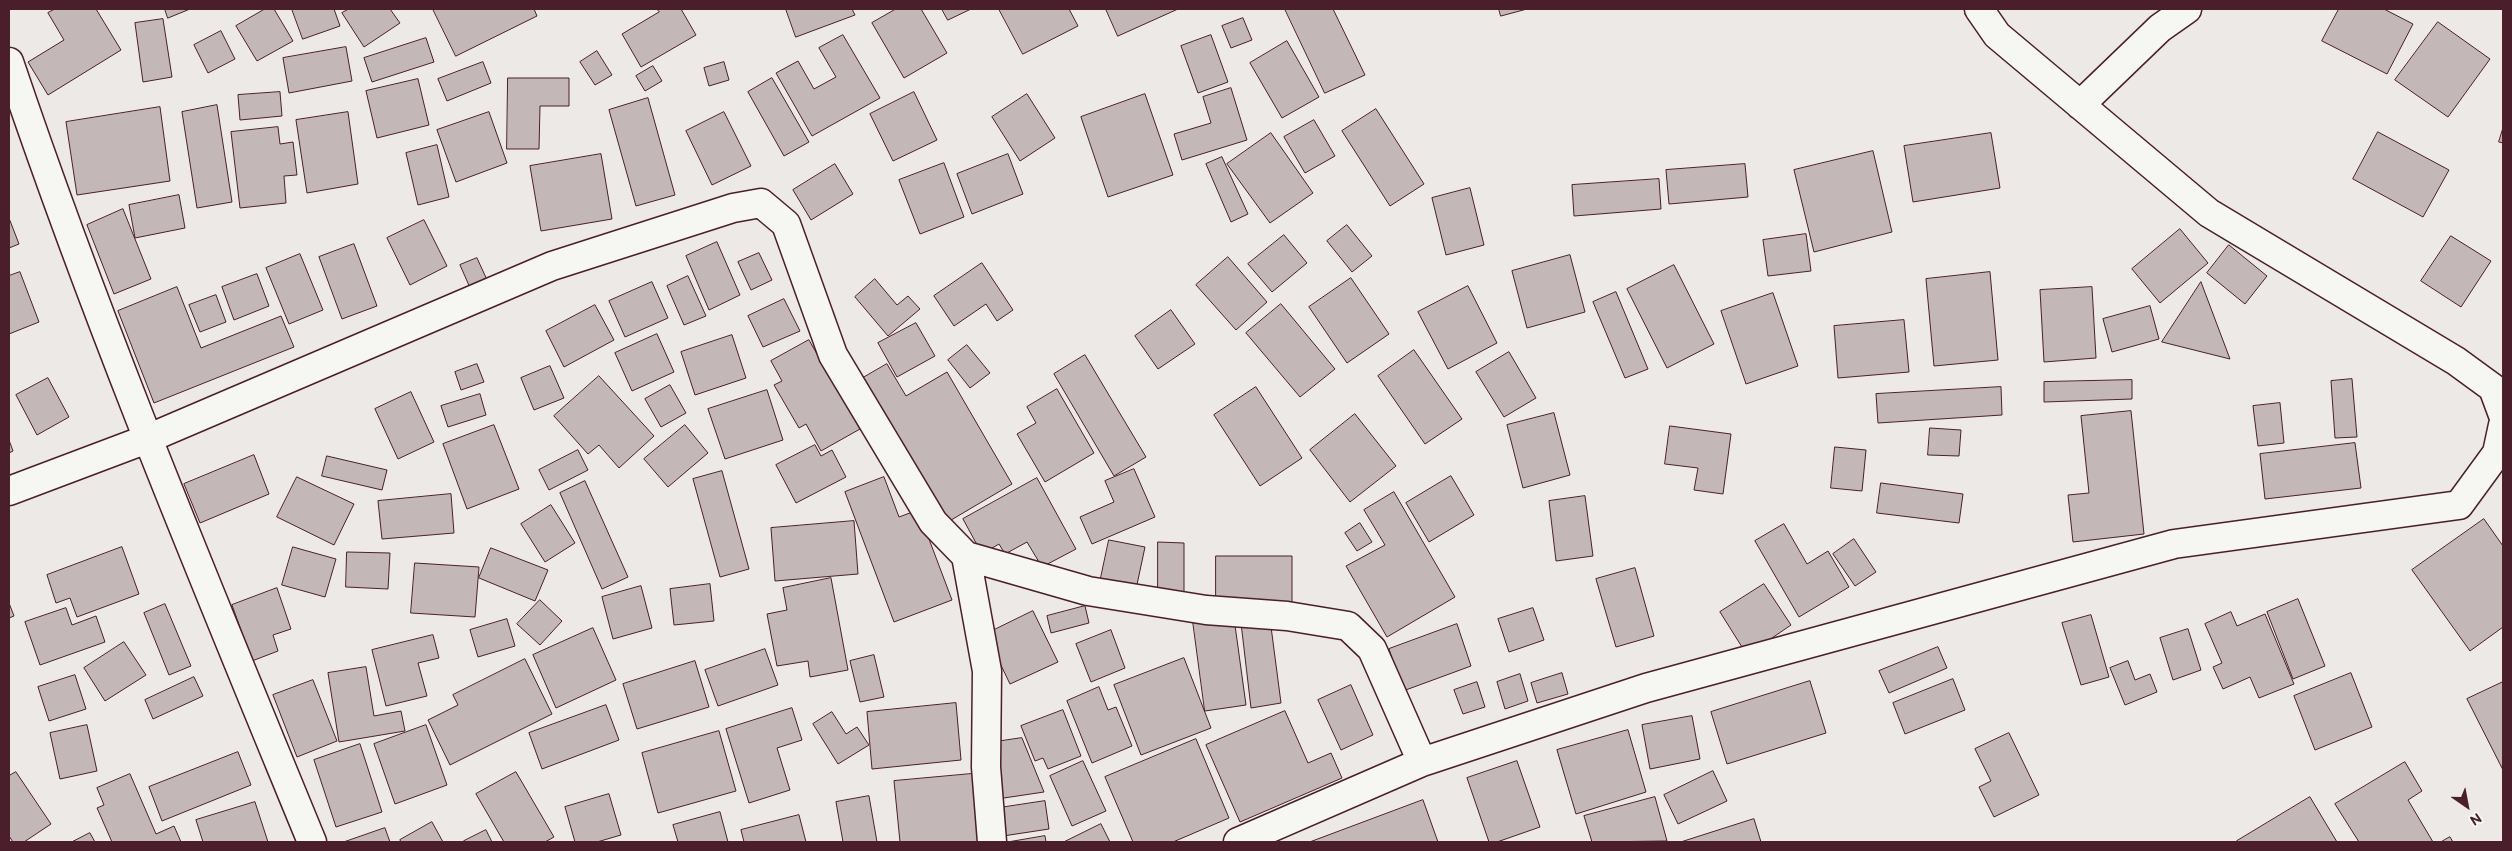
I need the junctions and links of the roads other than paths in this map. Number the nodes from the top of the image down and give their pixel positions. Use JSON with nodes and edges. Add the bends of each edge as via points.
{"nodes":[{"id":1,"x":1978,"y":9,"type":"edge"},
{"id":2,"x":2186,"y":9,"type":"edge"},
{"id":3,"x":9,"y":62,"type":"edge"},
{"id":4,"x":2080,"y":104,"type":"junction"},
{"id":5,"x":2503,"y":415,"type":"edge"},
{"id":6,"x":2503,"y":425,"type":"edge"},
{"id":7,"x":147,"y":439,"type":"junction"},
{"id":8,"x":2501,"y":457,"type":"edge"},
{"id":9,"x":9,"y":491,"type":"edge"},
{"id":10,"x":966,"y":556,"type":"junction"},
{"id":11,"x":1422,"y":762,"type":"junction"},
{"id":12,"x":312,"y":842,"type":"edge"},
{"id":13,"x":992,"y":842,"type":"edge"},
{"id":14,"x":1238,"y":842,"type":"edge"}],
"edges":[{"from":1,"to":4,"type":"street","via":[[1997,35]]},
{"from":2,"to":4,"type":"street","via":[[2160,28]]},
{"from":3,"to":7,"type":"street","via":[[56,201]]},
{"from":4,"to":5,"type":"street","via":[[2209,213],[2456,361],[2493,388]]},
{"from":6,"to":8,"type":"street"},
{"from":7,"to":9,"type":"street"},
{"from":7,"to":10,"type":"street","via":[[552,266],[733,208],[761,203],[786,224],[833,355],[933,522]]},
{"from":7,"to":12,"type":"street"},
{"from":8,"to":11,"type":"street","via":[[2459,505],[2174,544],[1646,688]]},
{"from":10,"to":11,"type":"street","via":[[1088,591],[1206,610],[1287,616],[1348,626],[1372,649]]},
{"from":10,"to":13,"type":"street","via":[[987,671],[986,767]]},
{"from":11,"to":14,"type":"street"}]}
